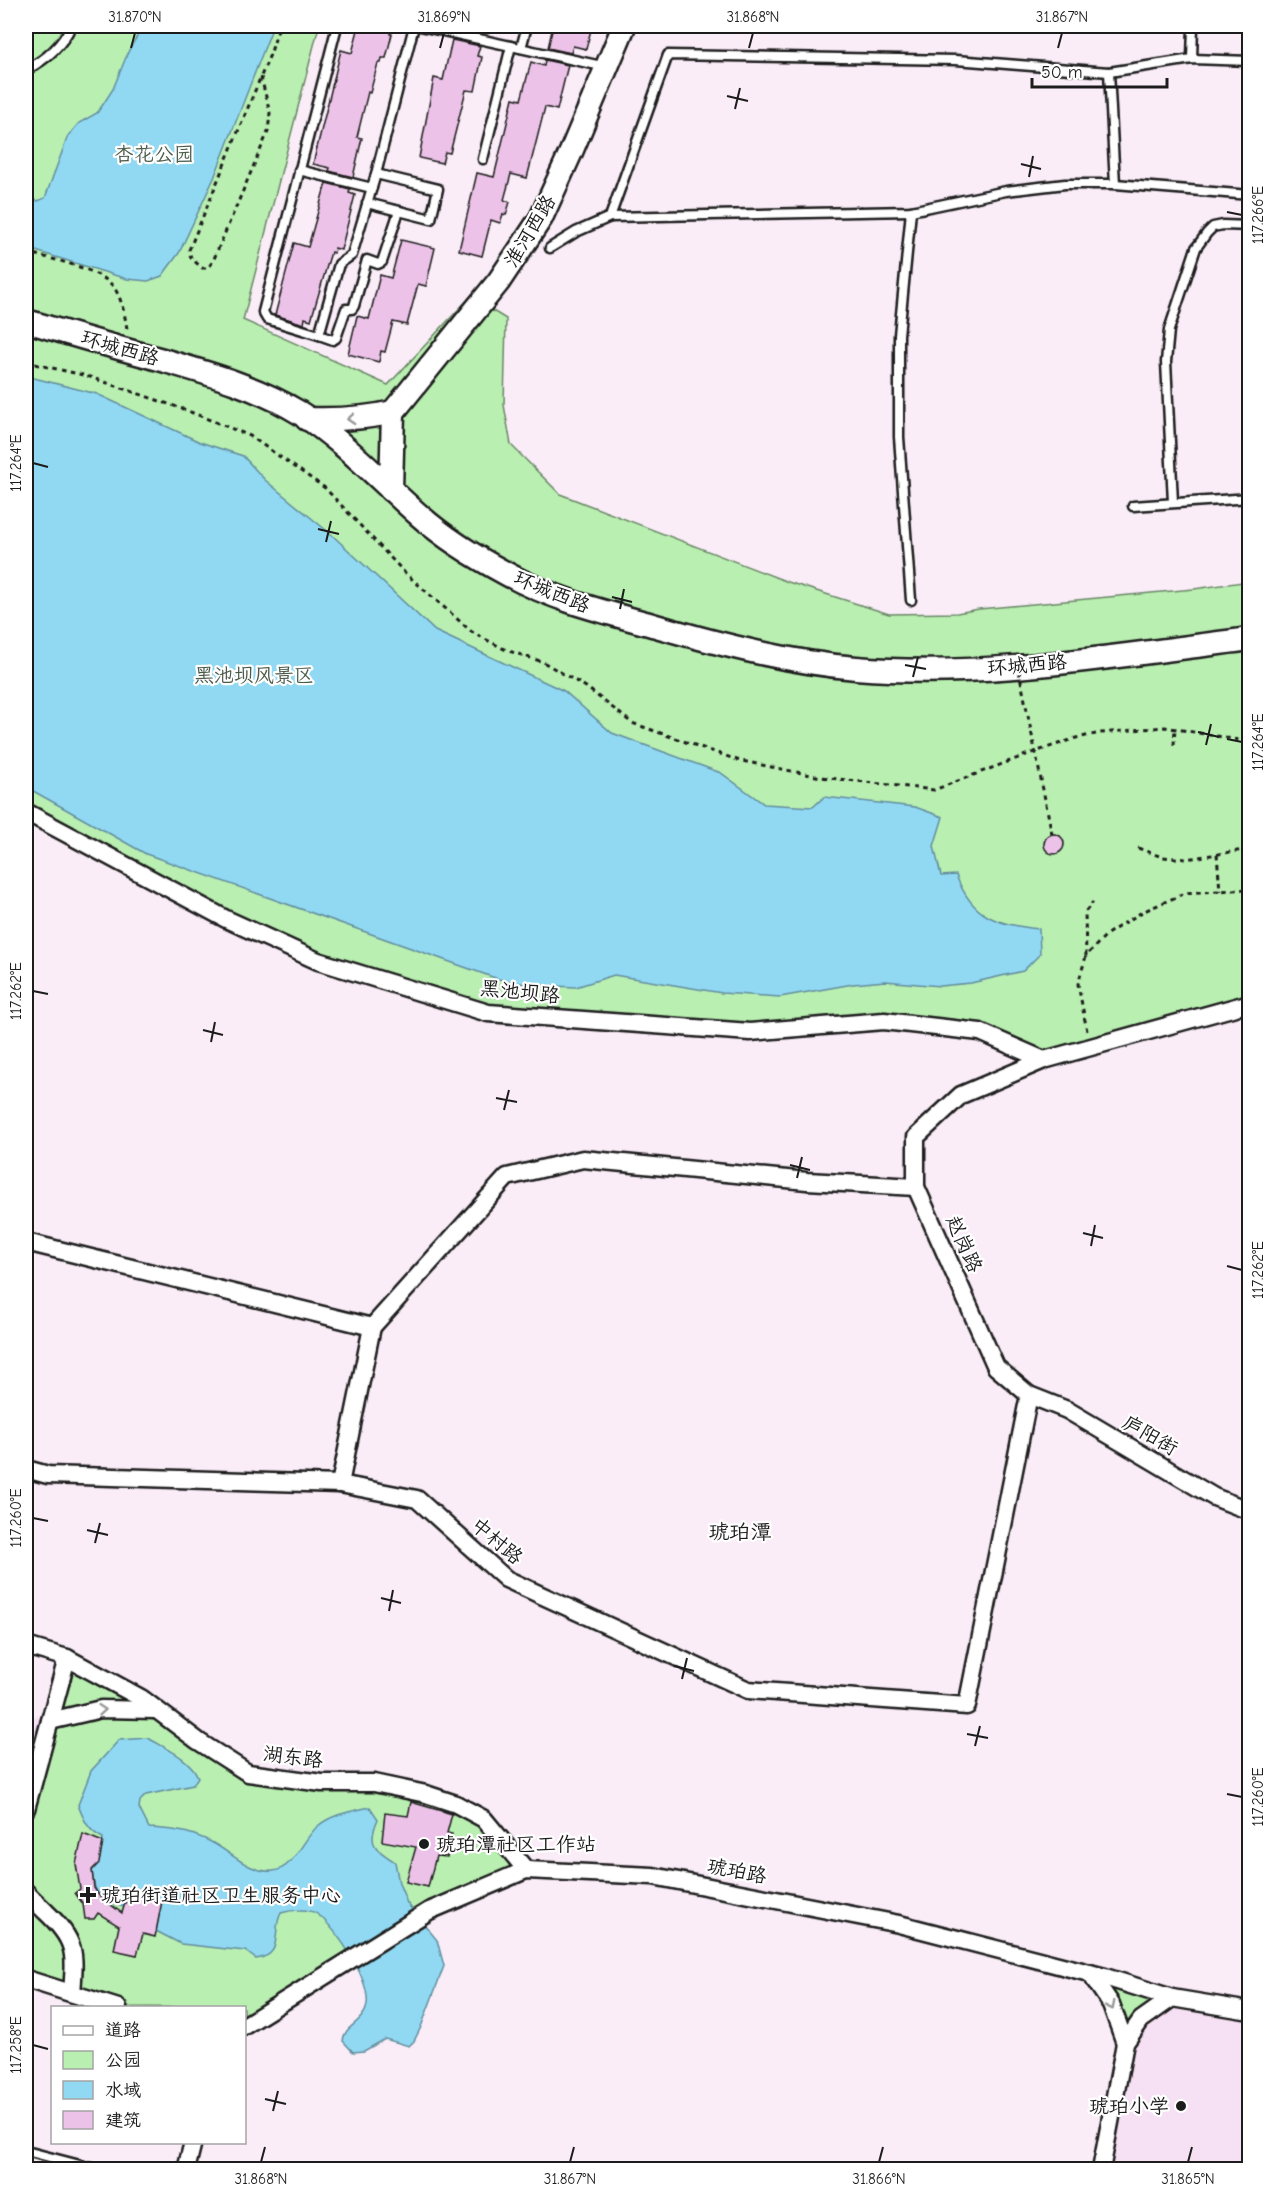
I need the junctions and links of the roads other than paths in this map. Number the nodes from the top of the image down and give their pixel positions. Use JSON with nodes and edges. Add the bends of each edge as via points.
{"nodes":[{"id":1,"x":70,"y":26,"type":"edge"},
{"id":2,"x":337,"y":26,"type":"edge"},
{"id":3,"x":414,"y":26,"type":"edge"},
{"id":4,"x":420,"y":26,"type":"edge"},
{"id":5,"x":527,"y":26,"type":"edge"},
{"id":6,"x":624,"y":26,"type":"edge"},
{"id":7,"x":1194,"y":26,"type":"edge"},
{"id":8,"x":511,"y":46,"type":"junction"},
{"id":9,"x":521,"y":48,"type":"junction"},
{"id":10,"x":1192,"y":59,"type":"junction"},
{"id":11,"x":1250,"y":61,"type":"edge"},
{"id":12,"x":607,"y":67,"type":"junction"},
{"id":13,"x":26,"y":70,"type":"edge"},
{"id":14,"x":1109,"y":72,"type":"junction"},
{"id":15,"x":483,"y":159,"type":"dead end"},
{"id":16,"x":300,"y":170,"type":"junction"},
{"id":17,"x":376,"y":174,"type":"junction"},
{"id":18,"x":1114,"y":184,"type":"junction"},
{"id":19,"x":372,"y":188,"type":"junction"},
{"id":20,"x":1250,"y":195,"type":"edge"},
{"id":21,"x":367,"y":203,"type":"junction"},
{"id":22,"x":399,"y":211,"type":"junction"},
{"id":23,"x":911,"y":212,"type":"junction"},
{"id":24,"x":610,"y":217,"type":"junction"},
{"id":25,"x":1250,"y":226,"type":"edge"},
{"id":26,"x":550,"y":248,"type":"dead end"},
{"id":27,"x":352,"y":255,"type":"junction"},
{"id":28,"x":367,"y":260,"type":"junction"},
{"id":29,"x":26,"y":321,"type":"edge"},
{"id":30,"x":319,"y":336,"type":"junction"},
{"id":31,"x":393,"y":412,"type":"junction"},
{"id":32,"x":308,"y":419,"type":"junction"},
{"id":33,"x":391,"y":490,"type":"junction"},
{"id":34,"x":1250,"y":498,"type":"edge"},
{"id":35,"x":1173,"y":502,"type":"junction"},
{"id":36,"x":1133,"y":506,"type":"dead end"},
{"id":37,"x":911,"y":600,"type":"dead end"},
{"id":38,"x":1250,"y":639,"type":"edge"},
{"id":39,"x":26,"y":812,"type":"edge"},
{"id":40,"x":1250,"y":1003,"type":"edge"},
{"id":41,"x":1044,"y":1060,"type":"junction"},
{"id":42,"x":916,"y":1187,"type":"junction"},
{"id":43,"x":26,"y":1242,"type":"edge"},
{"id":44,"x":372,"y":1327,"type":"junction"},
{"id":45,"x":1029,"y":1395,"type":"junction"},
{"id":46,"x":26,"y":1469,"type":"edge"},
{"id":47,"x":340,"y":1484,"type":"junction"},
{"id":48,"x":1250,"y":1510,"type":"edge"},
{"id":49,"x":26,"y":1646,"type":"edge"},
{"id":50,"x":67,"y":1658,"type":"junction"},
{"id":51,"x":156,"y":1710,"type":"junction"},
{"id":52,"x":50,"y":1721,"type":"junction"},
{"id":53,"x":26,"y":1809,"type":"edge"},
{"id":54,"x":526,"y":1870,"type":"junction"},
{"id":55,"x":26,"y":1892,"type":"edge"},
{"id":56,"x":1090,"y":1973,"type":"junction"},
{"id":57,"x":26,"y":1979,"type":"edge"},
{"id":58,"x":72,"y":1994,"type":"junction"},
{"id":59,"x":1172,"y":1998,"type":"junction"},
{"id":60,"x":114,"y":2006,"type":"edge"},
{"id":61,"x":1250,"y":2012,"type":"edge"},
{"id":62,"x":246,"y":2025,"type":"edge"},
{"id":63,"x":1125,"y":2043,"type":"junction"},
{"id":64,"x":193,"y":2144,"type":"edge"},
{"id":65,"x":26,"y":2151,"type":"edge"},
{"id":66,"x":99,"y":2169,"type":"edge"},
{"id":67,"x":186,"y":2169,"type":"edge"},
{"id":68,"x":1101,"y":2169,"type":"edge"}],
"edges":[{"from":1,"to":13,"type":"lane","via":[[55,49]]},
{"from":2,"to":16,"type":"lane"},
{"from":3,"to":17,"type":"lane"},
{"from":4,"to":8,"type":"lane"},
{"from":5,"to":9,"type":"lane"},
{"from":6,"to":12,"type":"street","name":"淮河西路"},
{"from":7,"to":10,"type":"lane"},
{"from":8,"to":9,"type":"lane"},
{"from":8,"to":15,"type":"lane"},
{"from":9,"to":12,"type":"lane"},
{"from":10,"to":11,"type":"lane"},
{"from":10,"to":14,"type":"lane"},
{"from":12,"to":31,"type":"street","name":"淮河西路","via":[[550,202],[531,235],[499,281]]},
{"from":14,"to":18,"type":"lane"},
{"from":14,"to":24,"type":"lane","via":[[956,60],[668,55]]},
{"from":16,"to":19,"type":"lane"},
{"from":16,"to":30,"type":"lane","via":[[262,312],[267,319]]},
{"from":17,"to":19,"type":"lane"},
{"from":17,"to":22,"type":"lane","via":[[438,189],[431,219]]},
{"from":18,"to":20,"type":"lane"},
{"from":18,"to":23,"type":"lane","via":[[1065,184],[1006,191]]},
{"from":19,"to":21,"type":"lane"},
{"from":21,"to":22,"type":"lane"},
{"from":21,"to":27,"type":"lane"},
{"from":22,"to":28,"type":"lane","via":[[381,263]]},
{"from":23,"to":24,"type":"lane"},
{"from":23,"to":37,"type":"lane","via":[[899,335],[899,437]]},
{"from":24,"to":26,"type":"lane"},
{"from":25,"to":35,"type":"lane","via":[[1223,225],[1207,233],[1196,248],[1169,330],[1166,362]]},
{"from":27,"to":28,"type":"lane"},
{"from":27,"to":30,"type":"lane","via":[[339,264]]},
{"from":28,"to":30,"type":"lane","via":[[354,306],[345,309],[336,338]]},
{"from":29,"to":32,"type":"street","name":"环城西路","via":[[230,380],[266,394]]},
{"from":31,"to":32,"type":"street","one_way":true,"via":[[346,420]]},
{"from":31,"to":33,"type":"street"},
{"from":32,"to":33,"type":"street","name":"环城西路"},
{"from":33,"to":38,"type":"street","name":"环城西路","via":[[459,546],[510,576],[562,599],[727,646],[800,660],[854,668],[940,671],[1068,662]]},
{"from":34,"to":35,"type":"lane"},
{"from":35,"to":36,"type":"lane"},
{"from":39,"to":41,"type":"street","name":"黑池坝路","via":[[226,919],[318,961],[488,1013],[750,1032],[884,1021],[980,1032]]},
{"from":40,"to":41,"type":"street","name":"赵岗路"},
{"from":41,"to":42,"type":"street","name":"赵岗路","via":[[961,1095],[916,1137]]},
{"from":42,"to":44,"type":"street","via":[[583,1160],[507,1177]]},
{"from":42,"to":45,"type":"street","name":"赵岗路","via":[[996,1367]]},
{"from":43,"to":44,"type":"street"},
{"from":44,"to":47,"type":"street"},
{"from":45,"to":47,"type":"street","name":"中村路","via":[[967,1707],[748,1690],[506,1579],[417,1499]]},
{"from":45,"to":48,"type":"street","name":"庐阳街","via":[[1067,1410],[1214,1497]]},
{"from":46,"to":47,"type":"street","name":"中村路","via":[[48,1474]]},
{"from":49,"to":50,"type":"street","name":"湖东路"},
{"from":50,"to":51,"type":"street","name":"湖东路"},
{"from":50,"to":52,"type":"street"},
{"from":52,"to":51,"type":"street","one_way":true,"via":[[101,1709]]},
{"from":51,"to":54,"type":"street","name":"湖东路","via":[[248,1773],[322,1783],[374,1783],[456,1804],[484,1820]]},
{"from":52,"to":53,"type":"street"},
{"from":54,"to":56,"type":"street","name":"琥珀路","via":[[653,1876],[898,1924]]},
{"from":54,"to":62,"type":"street","name":"琥珀路","via":[[429,1911]]},
{"from":55,"to":58,"type":"street","via":[[72,1942]]},
{"from":56,"to":59,"type":"street","name":"琥珀路"},
{"from":56,"to":63,"type":"street","one_way":true,"via":[[1111,2004]]},
{"from":57,"to":58,"type":"street"},
{"from":58,"to":60,"type":"street"},
{"from":59,"to":61,"type":"street","name":"琥珀路"},
{"from":59,"to":63,"type":"street","via":[[1141,2020]]},
{"from":63,"to":68,"type":"street"},
{"from":64,"to":67,"type":"street"},
{"from":65,"to":66,"type":"lane"}]}
